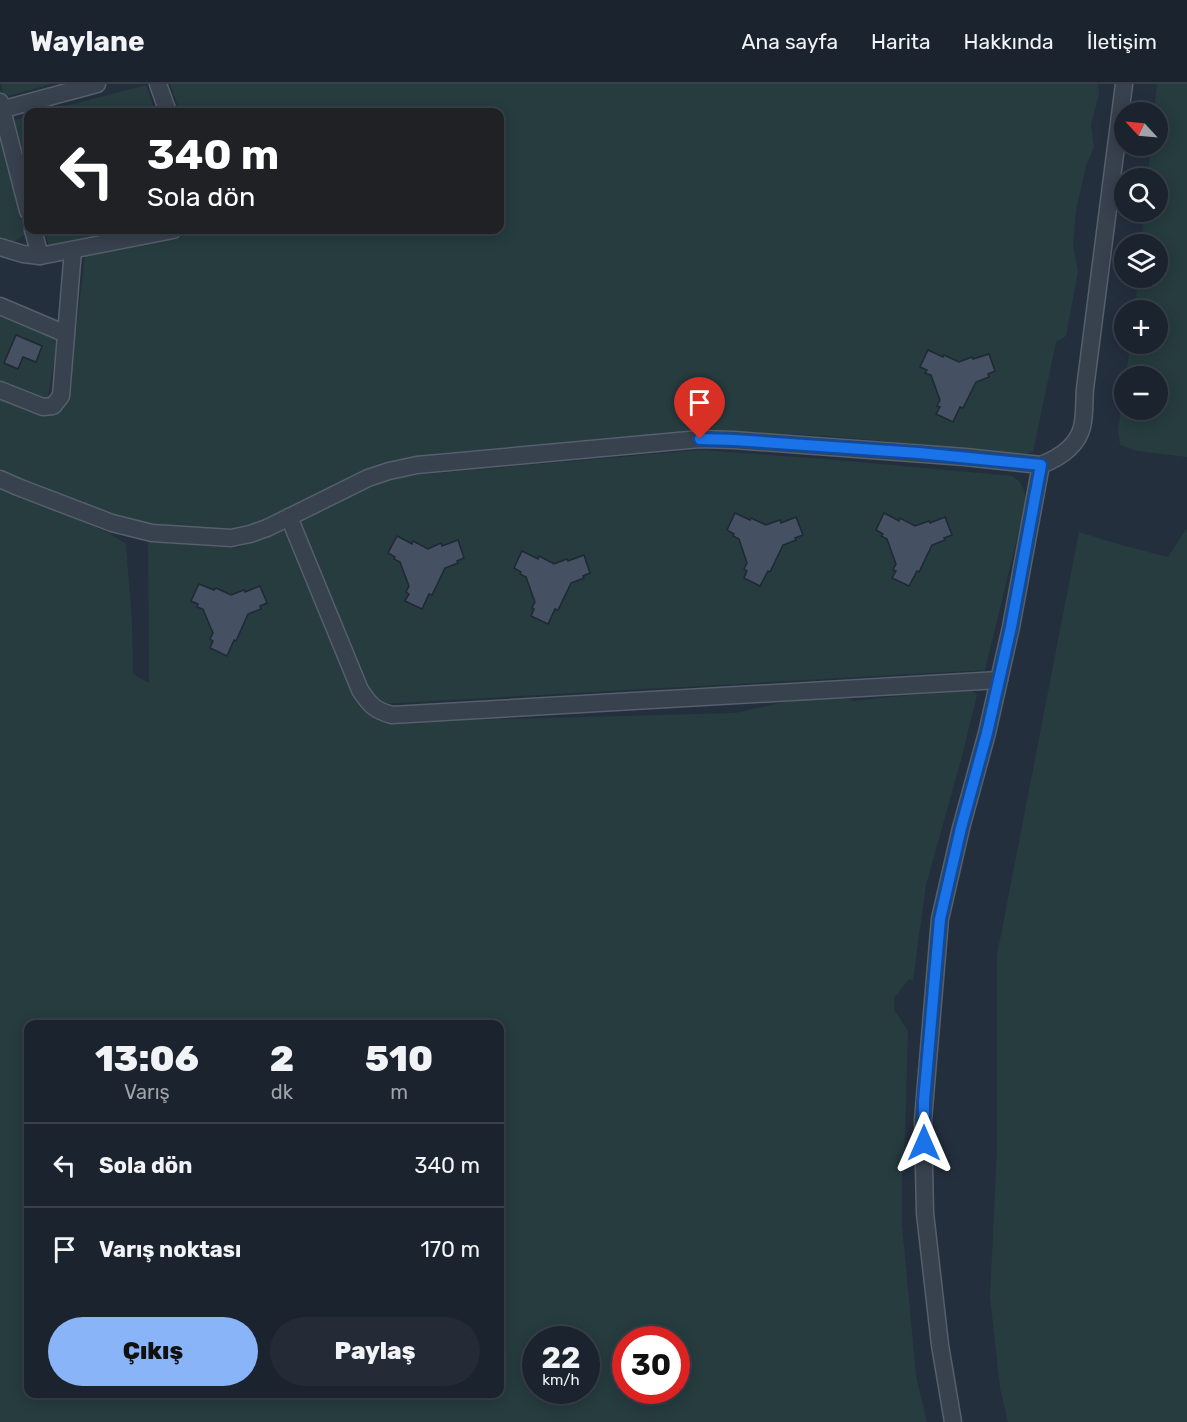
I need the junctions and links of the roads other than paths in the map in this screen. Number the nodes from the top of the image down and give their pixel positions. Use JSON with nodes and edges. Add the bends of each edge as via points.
{"nodes":[{"id":1,"x":97,"y":84,"type":"edge"},
{"id":2,"x":158,"y":84,"type":"edge"},
{"id":3,"x":1124,"y":84,"type":"edge"},
{"id":4,"x":1,"y":107,"type":"edge"},
{"id":5,"x":167,"y":108,"type":"edge"},
{"id":6,"x":24,"y":196,"type":"edge"},
{"id":7,"x":34,"y":234,"type":"edge"},
{"id":8,"x":153,"y":234,"type":"edge"},
{"id":9,"x":0,"y":247,"type":"edge"},
{"id":10,"x":73,"y":250,"type":"junction"},
{"id":11,"x":40,"y":256,"type":"junction"},
{"id":12,"x":0,"y":306,"type":"edge"},
{"id":13,"x":66,"y":334,"type":"junction"},
{"id":14,"x":0,"y":390,"type":"edge"},
{"id":15,"x":1041,"y":465,"type":"junction"},
{"id":16,"x":0,"y":479,"type":"edge"},
{"id":17,"x":289,"y":517,"type":"junction"},
{"id":18,"x":999,"y":680,"type":"junction"},
{"id":19,"x":953,"y":1422,"type":"edge"}],
"edges":[{"from":1,"to":4,"type":"street"},
{"from":2,"to":5,"type":"street"},
{"from":3,"to":15,"type":"street","via":[[1082,428],[1069,449]]},
{"from":4,"to":6,"type":"street"},
{"from":7,"to":11,"type":"street"},
{"from":8,"to":10,"type":"street"},
{"from":9,"to":11,"type":"street"},
{"from":10,"to":11,"type":"street"},
{"from":10,"to":13,"type":"street"},
{"from":12,"to":13,"type":"street"},
{"from":13,"to":14,"type":"street","via":[[61,396],[53,406],[43,407]]},
{"from":15,"to":17,"type":"street","via":[[689,439],[417,465],[368,477]]},
{"from":15,"to":18,"type":"street"},
{"from":16,"to":17,"type":"street","via":[[111,523],[152,533],[231,538]]},
{"from":17,"to":18,"type":"street","via":[[360,690],[375,709],[392,715]]},
{"from":18,"to":19,"type":"street","via":[[940,919],[923,1120],[926,1213],[940,1345]]}]}
